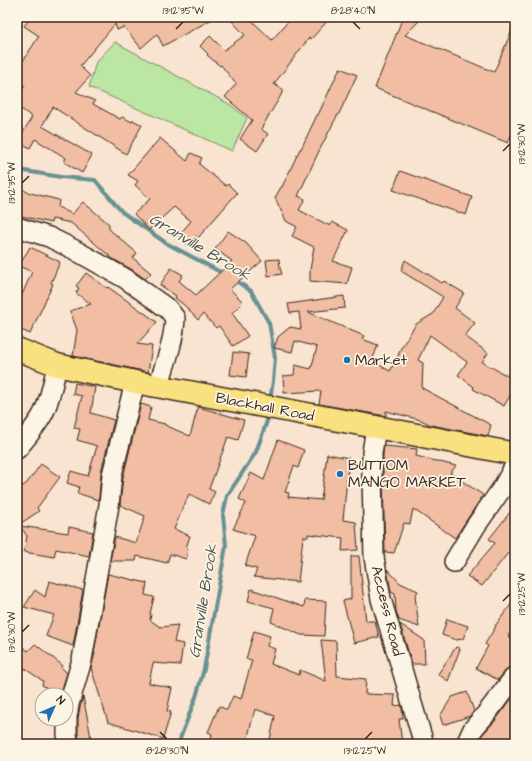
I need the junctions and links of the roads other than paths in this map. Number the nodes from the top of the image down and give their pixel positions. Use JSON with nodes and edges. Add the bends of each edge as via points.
{"nodes":[{"id":1,"x":17,"y":227,"type":"edge"},
{"id":2,"x":17,"y":349,"type":"edge"},
{"id":3,"x":58,"y":366,"type":"junction"},
{"id":4,"x":135,"y":382,"type":"junction"},
{"id":5,"x":158,"y":387,"type":"junction"},
{"id":6,"x":376,"y":427,"type":"junction"},
{"id":7,"x":17,"y":449,"type":"edge"},
{"id":8,"x":515,"y":454,"type":"edge"},
{"id":9,"x":515,"y":465,"type":"edge"},
{"id":10,"x":454,"y":562,"type":"dead end"},
{"id":11,"x":515,"y":676,"type":"edge"},
{"id":12,"x":70,"y":744,"type":"edge"},
{"id":13,"x":424,"y":744,"type":"edge"},
{"id":14,"x":466,"y":744,"type":"edge"}],
"edges":[{"from":1,"to":5,"type":"street","via":[[49,237],[73,249],[126,279],[168,309],[175,318],[175,329]]},
{"from":2,"to":3,"type":"main road","name":"Blackhall Road"},
{"from":3,"to":4,"type":"main road","name":"Blackhall Road"},
{"from":3,"to":7,"type":"street","via":[[43,413]]},
{"from":4,"to":5,"type":"main road","name":"Blackhall Road"},
{"from":4,"to":12,"type":"street","via":[[112,475],[82,660],[69,704],[67,735]]},
{"from":5,"to":6,"type":"main road","name":"Blackhall Road"},
{"from":6,"to":8,"type":"main road","name":"Blackhall Road"},
{"from":6,"to":13,"type":"street","name":"Access Road","via":[[372,453],[374,557],[381,598]]},
{"from":9,"to":10,"type":"street"},
{"from":11,"to":14,"type":"street","via":[[473,729]]}]}
